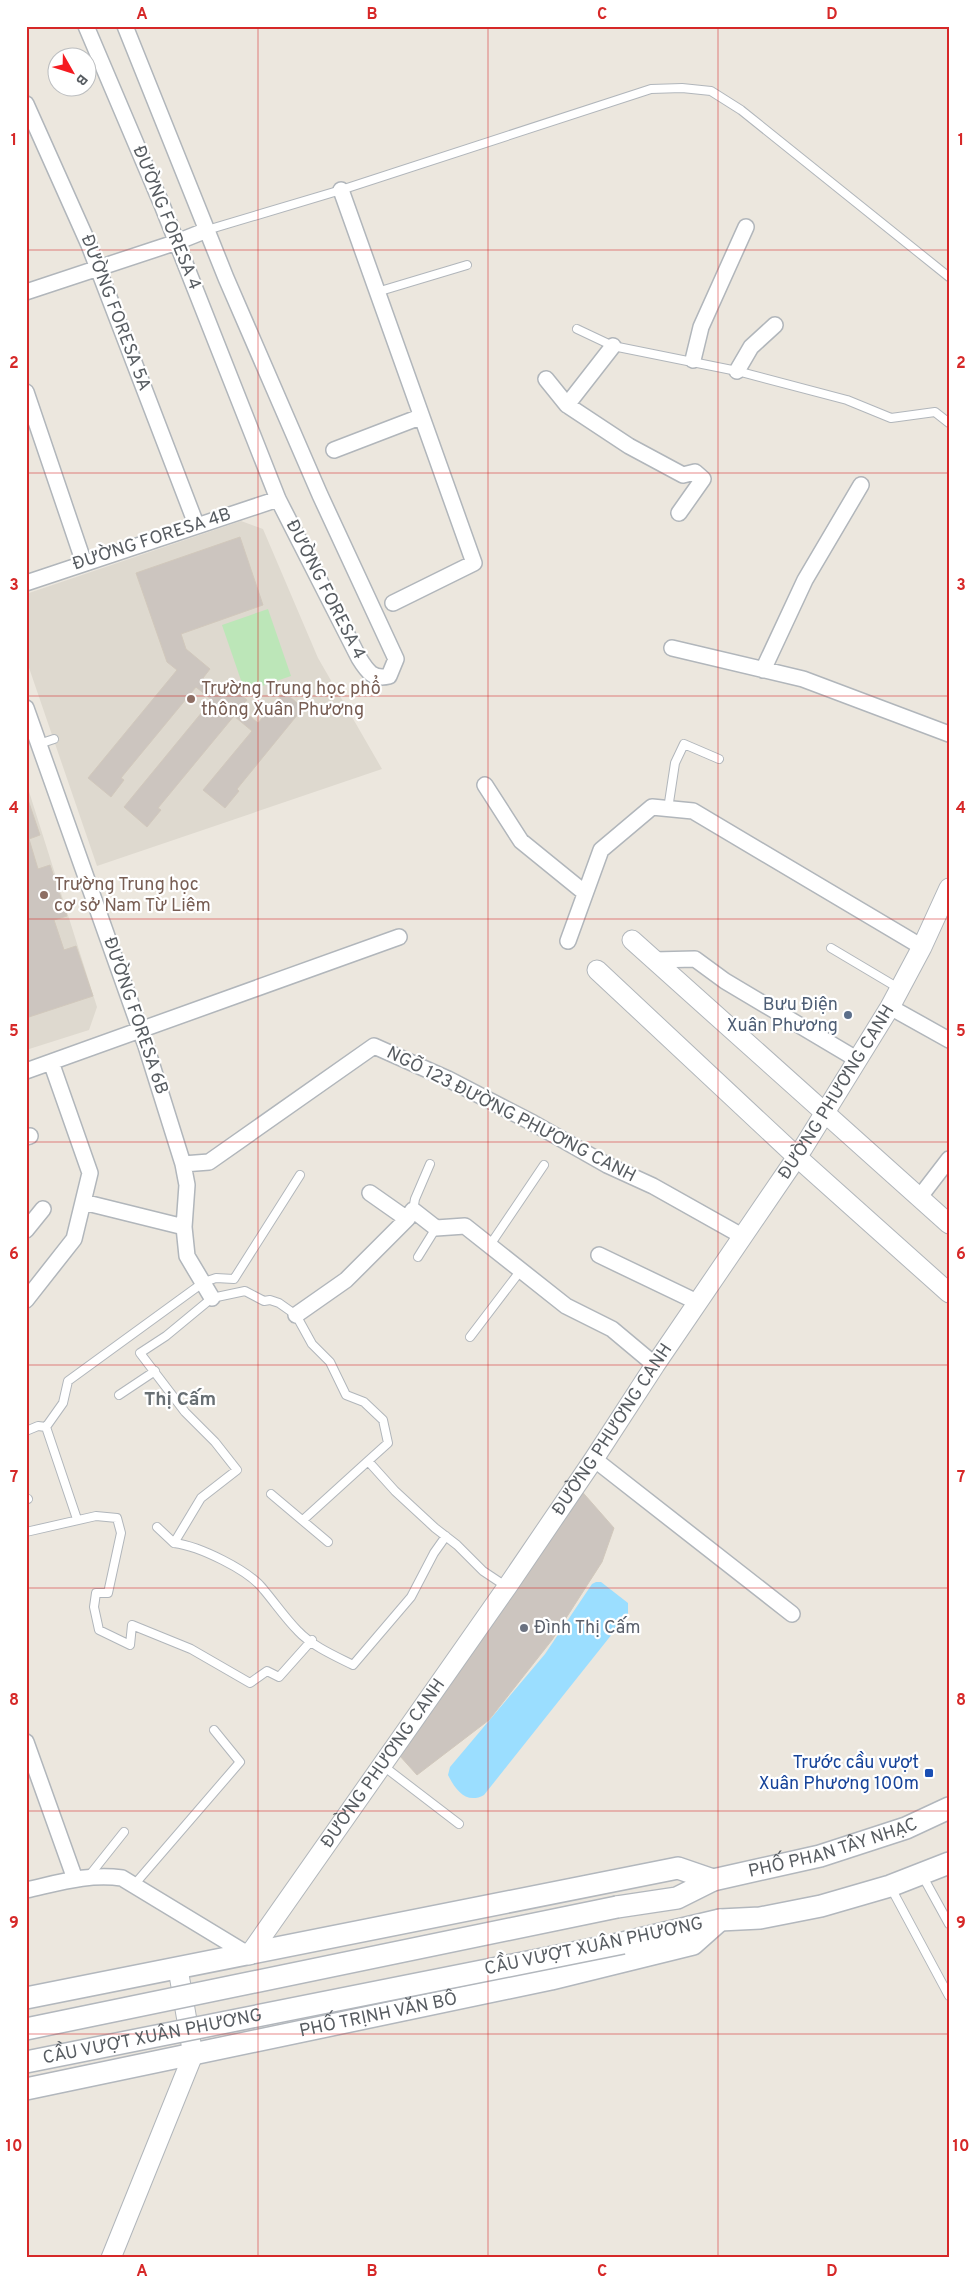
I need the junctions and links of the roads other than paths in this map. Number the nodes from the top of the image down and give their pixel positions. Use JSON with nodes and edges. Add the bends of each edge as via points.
{"nodes":[{"id":1,"x":86,"y":26,"type":"edge"},
{"id":2,"x":125,"y":26,"type":"edge"},
{"id":3,"x":26,"y":104,"type":"edge"},
{"id":4,"x":341,"y":190,"type":"junction"},
{"id":5,"x":746,"y":227,"type":"dead end"},
{"id":6,"x":207,"y":230,"type":"junction"},
{"id":7,"x":177,"y":242,"type":"junction"},
{"id":8,"x":467,"y":265,"type":"dead end"},
{"id":9,"x":98,"y":268,"type":"junction"},
{"id":10,"x":949,"y":278,"type":"edge"},
{"id":11,"x":26,"y":292,"type":"edge"},
{"id":12,"x":377,"y":292,"type":"junction"},
{"id":13,"x":775,"y":325,"type":"dead end"},
{"id":14,"x":577,"y":329,"type":"dead end"},
{"id":15,"x":614,"y":346,"type":"junction"},
{"id":16,"x":693,"y":360,"type":"junction"},
{"id":17,"x":738,"y":371,"type":"junction"},
{"id":18,"x":546,"y":379,"type":"dead end"},
{"id":19,"x":26,"y":392,"type":"edge"},
{"id":20,"x":567,"y":405,"type":"junction"},
{"id":21,"x":420,"y":417,"type":"junction"},
{"id":22,"x":949,"y":423,"type":"edge"},
{"id":23,"x":334,"y":450,"type":"dead end"},
{"id":24,"x":861,"y":485,"type":"dead end"},
{"id":25,"x":278,"y":499,"type":"junction"},
{"id":26,"x":679,"y":513,"type":"dead end"},
{"id":27,"x":196,"y":524,"type":"junction"},
{"id":28,"x":84,"y":563,"type":"junction"},
{"id":29,"x":26,"y":583,"type":"edge"},
{"id":30,"x":393,"y":603,"type":"dead end"},
{"id":31,"x":672,"y":648,"type":"dead end"},
{"id":32,"x":763,"y":670,"type":"junction"},
{"id":33,"x":26,"y":708,"type":"edge"},
{"id":34,"x":949,"y":734,"type":"edge"},
{"id":35,"x":54,"y":739,"type":"dead end"},
{"id":36,"x":39,"y":744,"type":"junction"},
{"id":37,"x":719,"y":759,"type":"dead end"},
{"id":38,"x":485,"y":785,"type":"dead end"},
{"id":39,"x":668,"y":809,"type":"junction"},
{"id":40,"x":949,"y":888,"type":"edge"},
{"id":41,"x":586,"y":893,"type":"junction"},
{"id":42,"x":399,"y":937,"type":"dead end"},
{"id":43,"x":632,"y":940,"type":"dead end"},
{"id":44,"x":568,"y":941,"type":"dead end"},
{"id":45,"x":922,"y":947,"type":"junction"},
{"id":46,"x":831,"y":948,"type":"dead end"},
{"id":47,"x":654,"y":960,"type":"junction"},
{"id":48,"x":597,"y":970,"type":"dead end"},
{"id":49,"x":900,"y":989,"type":"junction"},
{"id":50,"x":890,"y":1006,"type":"junction"},
{"id":51,"x":140,"y":1030,"type":"junction"},
{"id":52,"x":949,"y":1040,"type":"edge"},
{"id":53,"x":858,"y":1060,"type":"junction"},
{"id":54,"x":51,"y":1062,"type":"junction"},
{"id":55,"x":26,"y":1070,"type":"edge"},
{"id":56,"x":825,"y":1114,"type":"junction"},
{"id":57,"x":797,"y":1157,"type":"junction"},
{"id":58,"x":949,"y":1159,"type":"edge"},
{"id":59,"x":182,"y":1164,"type":"junction"},
{"id":60,"x":430,"y":1164,"type":"dead end"},
{"id":61,"x":544,"y":1165,"type":"dead end"},
{"id":62,"x":300,"y":1175,"type":"dead end"},
{"id":63,"x":370,"y":1193,"type":"dead end"},
{"id":64,"x":919,"y":1198,"type":"junction"},
{"id":65,"x":83,"y":1202,"type":"junction"},
{"id":66,"x":26,"y":1211,"type":"edge"},
{"id":67,"x":410,"y":1214,"type":"junction"},
{"id":68,"x":949,"y":1224,"type":"edge"},
{"id":69,"x":184,"y":1227,"type":"junction"},
{"id":70,"x":436,"y":1228,"type":"junction"},
{"id":71,"x":26,"y":1230,"type":"edge"},
{"id":72,"x":742,"y":1236,"type":"junction"},
{"id":73,"x":490,"y":1245,"type":"junction"},
{"id":74,"x":599,"y":1255,"type":"dead end"},
{"id":75,"x":418,"y":1257,"type":"dead end"},
{"id":76,"x":521,"y":1270,"type":"junction"},
{"id":77,"x":237,"y":1275,"type":"junction"},
{"id":78,"x":204,"y":1282,"type":"junction"},
{"id":79,"x":245,"y":1291,"type":"junction"},
{"id":80,"x":949,"y":1293,"type":"edge"},
{"id":81,"x":212,"y":1298,"type":"junction"},
{"id":82,"x":26,"y":1300,"type":"edge"},
{"id":83,"x":697,"y":1302,"type":"junction"},
{"id":84,"x":296,"y":1315,"type":"junction"},
{"id":85,"x":470,"y":1337,"type":"dead end"},
{"id":86,"x":655,"y":1365,"type":"junction"},
{"id":87,"x":155,"y":1371,"type":"junction"},
{"id":88,"x":119,"y":1394,"type":"dead end"},
{"id":89,"x":46,"y":1427,"type":"junction"},
{"id":90,"x":26,"y":1431,"type":"edge"},
{"id":91,"x":594,"y":1460,"type":"junction"},
{"id":92,"x":368,"y":1461,"type":"junction"},
{"id":93,"x":271,"y":1494,"type":"dead end"},
{"id":94,"x":77,"y":1519,"type":"junction"},
{"id":95,"x":303,"y":1520,"type":"junction"},
{"id":96,"x":157,"y":1528,"type":"dead end"},
{"id":97,"x":26,"y":1532,"type":"edge"},
{"id":98,"x":446,"y":1536,"type":"junction"},
{"id":99,"x":328,"y":1542,"type":"dead end"},
{"id":100,"x":174,"y":1543,"type":"junction"},
{"id":101,"x":506,"y":1587,"type":"junction"},
{"id":102,"x":792,"y":1614,"type":"dead end"},
{"id":103,"x":312,"y":1640,"type":"junction"},
{"id":104,"x":214,"y":1730,"type":"dead end"},
{"id":105,"x":26,"y":1742,"type":"edge"},
{"id":106,"x":382,"y":1765,"type":"junction"},
{"id":107,"x":949,"y":1808,"type":"edge"},
{"id":108,"x":459,"y":1824,"type":"dead end"},
{"id":109,"x":124,"y":1832,"type":"dead end"},
{"id":110,"x":949,"y":1863,"type":"edge"},
{"id":111,"x":922,"y":1874,"type":"junction"},
{"id":112,"x":82,"y":1878,"type":"junction"},
{"id":113,"x":713,"y":1880,"type":"junction"},
{"id":114,"x":134,"y":1886,"type":"junction"},
{"id":115,"x":890,"y":1886,"type":"junction"},
{"id":116,"x":26,"y":1890,"type":"edge"},
{"id":117,"x":720,"y":1920,"type":"junction"},
{"id":118,"x":949,"y":1924,"type":"edge"},
{"id":119,"x":249,"y":1955,"type":"junction"},
{"id":120,"x":178,"y":1968,"type":"junction"},
{"id":121,"x":949,"y":1996,"type":"edge"},
{"id":122,"x":26,"y":1998,"type":"edge"},
{"id":123,"x":26,"y":2029,"type":"edge"},
{"id":124,"x":193,"y":2055,"type":"junction"},
{"id":125,"x":26,"y":2062,"type":"edge"},
{"id":126,"x":26,"y":2089,"type":"edge"},
{"id":127,"x":111,"y":2258,"type":"edge"}],
"edges":[{"from":1,"to":7,"type":"street","name":"ĐƯỜNG FORESA 4"},
{"from":2,"to":6,"type":"street","name":"ĐƯỜNG FORESA 4"},
{"from":3,"to":9,"type":"street","name":"ĐƯỜNG FORESA 5A"},
{"from":4,"to":6,"type":"lane"},
{"from":4,"to":10,"type":"lane","via":[[651,89],[711,91],[775,136]]},
{"from":4,"to":12,"type":"street"},
{"from":5,"to":16,"type":"street","via":[[701,327]]},
{"from":6,"to":7,"type":"street"},
{"from":6,"to":25,"type":"street","name":"ĐƯỜNG FORESA 4","via":[[320,495],[396,659],[389,676],[376,677],[359,658]]},
{"from":7,"to":9,"type":"street"},
{"from":7,"to":25,"type":"street","name":"ĐƯỜNG FORESA 4"},
{"from":8,"to":12,"type":"lane"},
{"from":9,"to":11,"type":"street"},
{"from":9,"to":27,"type":"street","name":"ĐƯỜNG FORESA 5A"},
{"from":12,"to":21,"type":"street"},
{"from":13,"to":17,"type":"street","via":[[751,347]]},
{"from":14,"to":15,"type":"lane"},
{"from":15,"to":16,"type":"lane","via":[[672,359]]},
{"from":15,"to":20,"type":"street"},
{"from":16,"to":17,"type":"lane"},
{"from":17,"to":22,"type":"lane","via":[[846,400],[891,418],[935,412]]},
{"from":18,"to":20,"type":"street"},
{"from":19,"to":28,"type":"street"},
{"from":20,"to":26,"type":"street","via":[[629,446],[683,475],[695,472],[703,479]]},
{"from":21,"to":23,"type":"street"},
{"from":21,"to":30,"type":"street","via":[[474,563]]},
{"from":24,"to":32,"type":"street","via":[[805,580]]},
{"from":25,"to":27,"type":"street","name":"ĐƯỜNG FORESA 4B"},
{"from":27,"to":28,"type":"street","name":"ĐƯỜNG FORESA 4B"},
{"from":28,"to":29,"type":"street","name":"ĐƯỜNG FORESA 4B"},
{"from":31,"to":32,"type":"street"},
{"from":32,"to":34,"type":"street","via":[[803,679]]},
{"from":33,"to":36,"type":"street","name":"ĐƯỜNG FORESA 6B"},
{"from":35,"to":36,"type":"lane"},
{"from":36,"to":51,"type":"street","name":"ĐƯỜNG FORESA 6B"},
{"from":37,"to":39,"type":"lane","via":[[684,744],[675,763]]},
{"from":38,"to":41,"type":"street","via":[[521,840]]},
{"from":39,"to":41,"type":"street","via":[[652,807],[601,850]]},
{"from":39,"to":45,"type":"street","via":[[693,812]]},
{"from":40,"to":45,"type":"street","name":"ĐƯỜNG PHƯƠNG CANH"},
{"from":41,"to":44,"type":"street"},
{"from":42,"to":51,"type":"street"},
{"from":43,"to":47,"type":"street"},
{"from":45,"to":49,"type":"street","name":"ĐƯỜNG PHƯƠNG CANH"},
{"from":46,"to":49,"type":"lane"},
{"from":47,"to":53,"type":"street","via":[[695,959],[725,981]]},
{"from":47,"to":56,"type":"street"},
{"from":48,"to":57,"type":"street"},
{"from":49,"to":50,"type":"street","name":"ĐƯỜNG PHƯƠNG CANH"},
{"from":50,"to":52,"type":"street"},
{"from":50,"to":53,"type":"street","name":"ĐƯỜNG PHƯƠNG CANH"},
{"from":51,"to":54,"type":"street"},
{"from":51,"to":59,"type":"street","name":"ĐƯỜNG FORESA 6B"},
{"from":53,"to":56,"type":"street","name":"ĐƯỜNG PHƯƠNG CANH"},
{"from":54,"to":55,"type":"street"},
{"from":54,"to":65,"type":"street","via":[[90,1173]]},
{"from":56,"to":57,"type":"street","name":"ĐƯỜNG PHƯƠNG CANH"},
{"from":56,"to":64,"type":"street"},
{"from":57,"to":72,"type":"street","name":"ĐƯỜNG PHƯƠNG CANH"},
{"from":57,"to":80,"type":"street"},
{"from":58,"to":64,"type":"street"},
{"from":59,"to":69,"type":"street","name":"ĐƯỜNG FORESA 6B","via":[[187,1185]]},
{"from":59,"to":72,"type":"street","name":"NGÕ 123 ĐƯỜNG PHƯƠNG CANH","via":[[209,1162],[374,1046],[448,1079]]},
{"from":60,"to":67,"type":"lane"},
{"from":61,"to":73,"type":"lane"},
{"from":62,"to":77,"type":"lane"},
{"from":63,"to":67,"type":"street"},
{"from":64,"to":68,"type":"street"},
{"from":65,"to":69,"type":"street"},
{"from":65,"to":82,"type":"street","via":[[74,1239]]},
{"from":66,"to":71,"type":"street","via":[[43,1209]]},
{"from":67,"to":70,"type":"street"},
{"from":67,"to":84,"type":"street","via":[[346,1280]]},
{"from":69,"to":78,"type":"street","name":"ĐƯỜNG FORESA 6B","via":[[187,1256]]},
{"from":70,"to":73,"type":"street","via":[[465,1226]]},
{"from":70,"to":75,"type":"lane"},
{"from":72,"to":83,"type":"street","name":"ĐƯỜNG PHƯƠNG CANH"},
{"from":73,"to":76,"type":"street"},
{"from":74,"to":83,"type":"street"},
{"from":76,"to":85,"type":"lane"},
{"from":76,"to":86,"type":"street","via":[[566,1306],[612,1329]]},
{"from":77,"to":78,"type":"lane","via":[[234,1279],[216,1278]]},
{"from":77,"to":79,"type":"lane"},
{"from":78,"to":81,"type":"street","name":"ĐƯỜNG FORESA 6B"},
{"from":78,"to":89,"type":"lane","via":[[68,1381],[63,1403]]},
{"from":79,"to":81,"type":"lane"},
{"from":79,"to":84,"type":"lane","via":[[264,1302],[279,1303]]},
{"from":81,"to":87,"type":"lane","via":[[140,1353]]},
{"from":83,"to":86,"type":"street","name":"ĐƯỜNG PHƯƠNG CANH"},
{"from":84,"to":92,"type":"lane","via":[[312,1344],[330,1362],[346,1395],[364,1402],[383,1420],[388,1443]]},
{"from":86,"to":91,"type":"street","name":"ĐƯỜNG PHƯƠNG CANH"},
{"from":87,"to":88,"type":"lane"},
{"from":87,"to":100,"type":"lane","via":[[185,1412],[237,1470],[201,1498]]},
{"from":89,"to":90,"type":"lane","via":[[38,1426]]},
{"from":89,"to":94,"type":"lane"},
{"from":91,"to":101,"type":"street","name":"ĐƯỜNG PHƯƠNG CANH"},
{"from":91,"to":102,"type":"street"},
{"from":92,"to":95,"type":"lane"},
{"from":92,"to":98,"type":"lane","via":[[395,1491]]},
{"from":93,"to":95,"type":"lane"},
{"from":94,"to":97,"type":"lane"},
{"from":94,"to":103,"type":"lane","via":[[96,1516],[117,1518],[121,1533],[108,1593],[96,1593],[94,1607],[99,1630],[130,1645],[132,1625],[191,1649],[250,1683],[267,1671],[279,1678]]},
{"from":95,"to":99,"type":"lane"},
{"from":96,"to":100,"type":"lane"},
{"from":98,"to":101,"type":"lane","via":[[483,1571]]},
{"from":98,"to":103,"type":"lane","via":[[411,1597],[353,1665]]},
{"from":100,"to":103,"type":"lane","via":[[215,1556],[256,1582],[298,1631]]},
{"from":101,"to":106,"type":"street","name":"ĐƯỜNG PHƯƠNG CANH"},
{"from":104,"to":114,"type":"lane","via":[[240,1762]]},
{"from":105,"to":112,"type":"street"},
{"from":106,"to":108,"type":"lane"},
{"from":106,"to":119,"type":"street","name":"ĐƯỜNG PHƯƠNG CANH"},
{"from":107,"to":113,"type":"main road","name":"PHỐ PHAN TÂY NHẠC","via":[[906,1828],[820,1856]]},
{"from":109,"to":112,"type":"lane"},
{"from":110,"to":111,"type":"main road"},
{"from":111,"to":115,"type":"main road"},
{"from":111,"to":118,"type":"lane"},
{"from":112,"to":114,"type":"street","via":[[122,1878]]},
{"from":112,"to":116,"type":"street"},
{"from":113,"to":119,"type":"main road","via":[[678,1868]]},
{"from":113,"to":123,"type":"main road","name":"CẦU VƯỢT XUÂN PHƯƠNG","bridge":true,"via":[[677,1898],[617,1907]]},
{"from":114,"to":119,"type":"street"},
{"from":115,"to":117,"type":"main road","via":[[821,1906],[760,1918]]},
{"from":115,"to":121,"type":"lane"},
{"from":117,"to":124,"type":"main road","name":"PHỐ TRỊNH VĂN BÔ","via":[[693,1944],[551,1979]]},
{"from":117,"to":125,"type":"main road","name":"CẦU VƯỢT XUÂN PHƯƠNG","bridge":true,"via":[[623,1943]]},
{"from":119,"to":120,"type":"main road"},
{"from":120,"to":122,"type":"main road"},
{"from":120,"to":124,"type":"street"},
{"from":124,"to":126,"type":"main road","name":"PHỐ TRỊNH VĂN BÔ"},
{"from":124,"to":127,"type":"street"}]}
